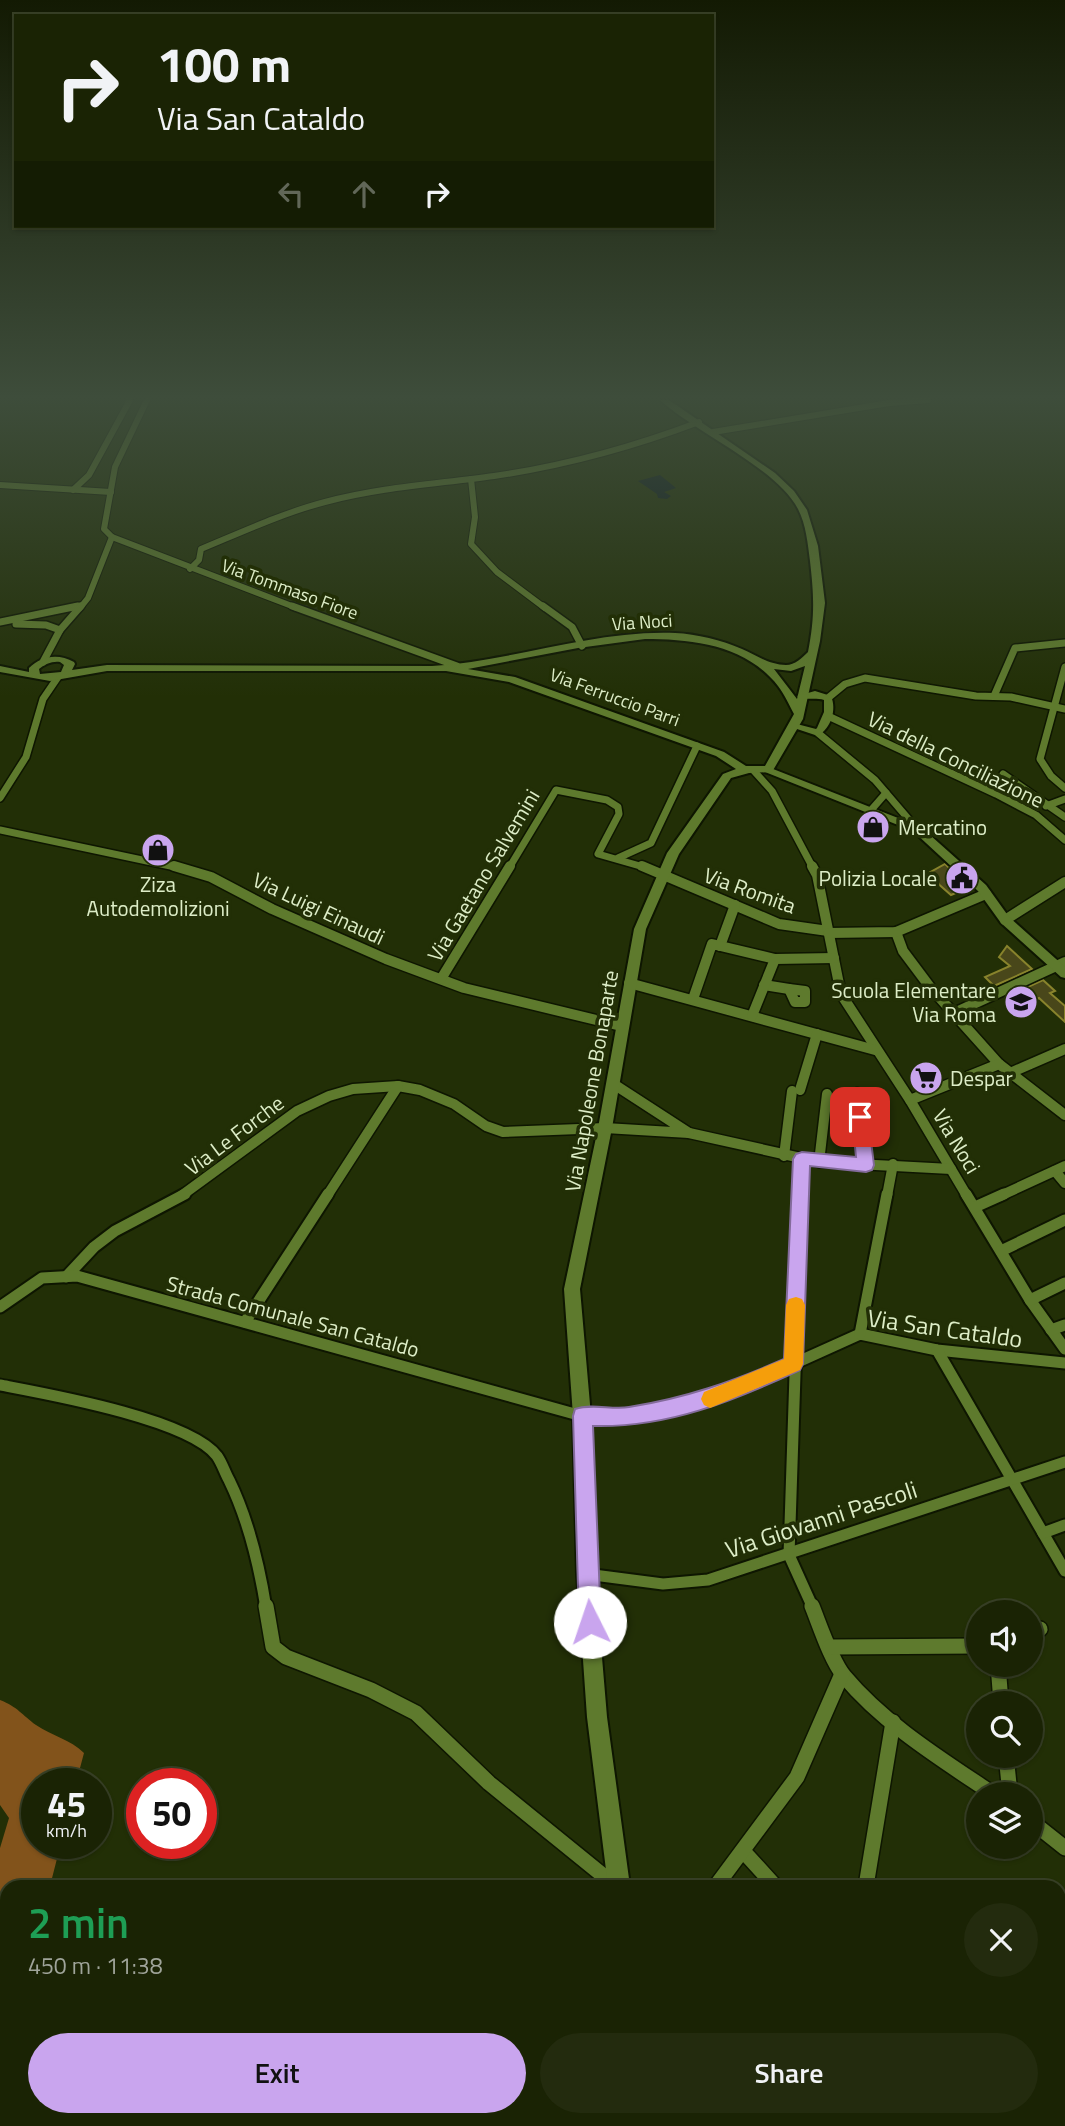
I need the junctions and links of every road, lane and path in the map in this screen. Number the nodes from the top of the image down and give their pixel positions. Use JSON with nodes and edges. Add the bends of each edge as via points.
{"nodes":[{"id":1,"x":110,"y":499,"type":"edge"},
{"id":2,"x":339,"y":499,"type":"edge"},
{"id":3,"x":473,"y":499,"type":"edge"},
{"id":4,"x":795,"y":499,"type":"edge"},
{"id":5,"x":113,"y":537,"type":"junction"},
{"id":6,"x":190,"y":569,"type":"junction"},
{"id":7,"x":79,"y":606,"type":"junction"},
{"id":8,"x":71,"y":617,"type":"junction"},
{"id":9,"x":0,"y":623,"type":"edge"},
{"id":10,"x":60,"y":630,"type":"junction"},
{"id":11,"x":1065,"y":643,"type":"edge"},
{"id":12,"x":582,"y":646,"type":"junction"},
{"id":13,"x":813,"y":652,"type":"junction"},
{"id":14,"x":528,"y":656,"type":"junction"},
{"id":15,"x":758,"y":660,"type":"junction"},
{"id":16,"x":64,"y":661,"type":"junction"},
{"id":17,"x":41,"y":663,"type":"junction"},
{"id":18,"x":451,"y":667,"type":"junction"},
{"id":19,"x":1065,"y":667,"type":"edge"},
{"id":20,"x":107,"y":668,"type":"junction"},
{"id":21,"x":0,"y":669,"type":"edge"},
{"id":22,"x":62,"y":676,"type":"junction"},
{"id":23,"x":38,"y":677,"type":"junction"},
{"id":24,"x":529,"y":685,"type":"junction"},
{"id":25,"x":802,"y":696,"type":"junction"},
{"id":26,"x":994,"y":696,"type":"junction"},
{"id":27,"x":828,"y":698,"type":"junction"},
{"id":28,"x":43,"y":699,"type":"junction"},
{"id":29,"x":1053,"y":708,"type":"junction"},
{"id":30,"x":1065,"y":709,"type":"edge"},
{"id":31,"x":799,"y":714,"type":"junction"},
{"id":32,"x":828,"y":716,"type":"junction"},
{"id":33,"x":793,"y":726,"type":"junction"},
{"id":34,"x":818,"y":733,"type":"junction"},
{"id":35,"x":698,"y":746,"type":"junction"},
{"id":36,"x":720,"y":754,"type":"junction"},
{"id":37,"x":750,"y":770,"type":"junction"},
{"id":38,"x":768,"y":770,"type":"junction"},
{"id":39,"x":1003,"y":774,"type":"dead end"},
{"id":40,"x":727,"y":776,"type":"junction"},
{"id":41,"x":1065,"y":788,"type":"edge"},
{"id":42,"x":772,"y":790,"type":"junction"},
{"id":43,"x":886,"y":793,"type":"junction"},
{"id":44,"x":0,"y":798,"type":"edge"},
{"id":45,"x":1065,"y":799,"type":"edge"},
{"id":46,"x":1050,"y":805,"type":"junction"},
{"id":47,"x":872,"y":809,"type":"junction"},
{"id":48,"x":1031,"y":812,"type":"junction"},
{"id":49,"x":1065,"y":817,"type":"edge"},
{"id":50,"x":917,"y":829,"type":"junction"},
{"id":51,"x":0,"y":830,"type":"edge"},
{"id":52,"x":1065,"y":840,"type":"edge"},
{"id":53,"x":618,"y":858,"type":"junction"},
{"id":54,"x":663,"y":876,"type":"junction"},
{"id":55,"x":1063,"y":888,"type":"edge"},
{"id":56,"x":986,"y":894,"type":"junction"},
{"id":57,"x":735,"y":905,"type":"junction"},
{"id":58,"x":1005,"y":920,"type":"junction"},
{"id":59,"x":828,"y":932,"type":"junction"},
{"id":60,"x":896,"y":932,"type":"junction"},
{"id":61,"x":716,"y":945,"type":"junction"},
{"id":62,"x":834,"y":958,"type":"junction"},
{"id":63,"x":775,"y":959,"type":"junction"},
{"id":64,"x":1062,"y":968,"type":"edge"},
{"id":65,"x":440,"y":979,"type":"junction"},
{"id":66,"x":629,"y":983,"type":"junction"},
{"id":67,"x":764,"y":985,"type":"junction"},
{"id":68,"x":789,"y":989,"type":"dead end"},
{"id":69,"x":693,"y":999,"type":"junction"},
{"id":70,"x":954,"y":1013,"type":"junction"},
{"id":71,"x":752,"y":1016,"type":"junction"},
{"id":72,"x":621,"y":1026,"type":"junction"},
{"id":73,"x":817,"y":1034,"type":"junction"},
{"id":74,"x":1065,"y":1049,"type":"edge"},
{"id":75,"x":875,"y":1050,"type":"junction"},
{"id":76,"x":999,"y":1064,"type":"junction"},
{"id":77,"x":1010,"y":1073,"type":"junction"},
{"id":78,"x":612,"y":1083,"type":"junction"},
{"id":79,"x":398,"y":1086,"type":"junction"},
{"id":80,"x":857,"y":1093,"type":"dead end"},
{"id":81,"x":827,"y":1094,"type":"dead end"},
{"id":82,"x":910,"y":1100,"type":"junction"},
{"id":83,"x":1065,"y":1115,"type":"edge"},
{"id":84,"x":605,"y":1128,"type":"junction"},
{"id":85,"x":689,"y":1133,"type":"junction"},
{"id":86,"x":784,"y":1156,"type":"junction"},
{"id":87,"x":802,"y":1159,"type":"junction"},
{"id":88,"x":820,"y":1162,"type":"junction"},
{"id":89,"x":893,"y":1164,"type":"junction"},
{"id":90,"x":866,"y":1165,"type":"junction"},
{"id":91,"x":1060,"y":1168,"type":"edge"},
{"id":92,"x":951,"y":1169,"type":"junction"},
{"id":93,"x":1065,"y":1183,"type":"edge"},
{"id":94,"x":975,"y":1207,"type":"junction"},
{"id":95,"x":1065,"y":1220,"type":"edge"},
{"id":96,"x":1001,"y":1251,"type":"junction"},
{"id":97,"x":66,"y":1277,"type":"junction"},
{"id":98,"x":1065,"y":1283,"type":"edge"},
{"id":99,"x":1030,"y":1300,"type":"junction"},
{"id":100,"x":0,"y":1307,"type":"edge"},
{"id":101,"x":245,"y":1322,"type":"junction"},
{"id":102,"x":1065,"y":1325,"type":"edge"},
{"id":103,"x":1051,"y":1330,"type":"junction"},
{"id":104,"x":860,"y":1334,"type":"junction"},
{"id":105,"x":1065,"y":1349,"type":"edge"},
{"id":106,"x":937,"y":1350,"type":"junction"},
{"id":107,"x":1065,"y":1363,"type":"edge"},
{"id":108,"x":793,"y":1364,"type":"junction"},
{"id":109,"x":0,"y":1385,"type":"edge"},
{"id":110,"x":582,"y":1416,"type":"junction"},
{"id":111,"x":1065,"y":1462,"type":"edge"},
{"id":112,"x":1012,"y":1480,"type":"junction"},
{"id":113,"x":1065,"y":1525,"type":"edge"},
{"id":114,"x":1043,"y":1533,"type":"junction"},
{"id":115,"x":789,"y":1555,"type":"junction"},
{"id":116,"x":1065,"y":1571,"type":"edge"},
{"id":117,"x":586,"y":1574,"type":"junction"},
{"id":118,"x":966,"y":1646,"type":"edge"},
{"id":119,"x":830,"y":1647,"type":"junction"},
{"id":120,"x":842,"y":1674,"type":"junction"},
{"id":121,"x":893,"y":1722,"type":"junction"},
{"id":122,"x":975,"y":1782,"type":"edge"},
{"id":123,"x":1043,"y":1831,"type":"edge"},
{"id":124,"x":1065,"y":1848,"type":"edge"},
{"id":125,"x":744,"y":1852,"type":"junction"},
{"id":126,"x":610,"y":1880,"type":"edge"},
{"id":127,"x":617,"y":1880,"type":"edge"},
{"id":128,"x":721,"y":1880,"type":"edge"},
{"id":129,"x":770,"y":1880,"type":"edge"},
{"id":130,"x":867,"y":1880,"type":"edge"}],
"edges":[{"from":1,"to":5,"type":"street","via":[[104,529]]},
{"from":2,"to":6,"type":"street","via":[[260,524],[201,549],[199,560]]},
{"from":3,"to":12,"type":"street","via":[[471,544],[497,572],[572,627]]},
{"from":4,"to":13,"type":"main road","via":[[813,546],[818,583]]},
{"from":5,"to":6,"type":"street","name":"Via Tommaso Fiore"},
{"from":5,"to":7,"type":"street","via":[[88,598]]},
{"from":6,"to":18,"type":"street","name":"Via Tommaso Fiore"},
{"from":7,"to":8,"type":"street"},
{"from":7,"to":9,"type":"street"},
{"from":8,"to":9,"type":"street"},
{"from":8,"to":10,"type":"street"},
{"from":9,"to":10,"type":"street"},
{"from":10,"to":16,"type":"street","via":[[56,650]]},
{"from":10,"to":17,"type":"street"},
{"from":11,"to":26,"type":"street","via":[[1015,648]]},
{"from":12,"to":14,"type":"main road","name":"Via Noci"},
{"from":12,"to":15,"type":"main road","name":"Via Noci","via":[[658,635],[709,641]]},
{"from":13,"to":15,"type":"main road","via":[[796,668]]},
{"from":13,"to":25,"type":"main road"},
{"from":14,"to":18,"type":"main road","name":"Via Noci"},
{"from":14,"to":24,"type":"main road","via":[[516,670]]},
{"from":15,"to":31,"type":"main road","name":"Via Noci","via":[[784,682]]},
{"from":16,"to":17,"type":"main road","name":"Via Noci"},
{"from":16,"to":20,"type":"main road","name":"Via Noci"},
{"from":16,"to":22,"type":"main road","via":[[70,669]]},
{"from":17,"to":21,"type":"main road","name":"Via Noci"},
{"from":17,"to":23,"type":"main road","via":[[34,671]]},
{"from":18,"to":20,"type":"main road","name":"Via Noci"},
{"from":18,"to":24,"type":"main road","name":"Via Ferruccio Parri"},
{"from":19,"to":29,"type":"street"},
{"from":20,"to":22,"type":"main road","name":"Via Noci"},
{"from":21,"to":23,"type":"main road","name":"Via Noci"},
{"from":22,"to":23,"type":"main road","name":"Via Noci"},
{"from":22,"to":28,"type":"street"},
{"from":23,"to":28,"type":"street","via":[[44,683]]},
{"from":24,"to":35,"type":"main road","name":"Via Ferruccio Parri"},
{"from":25,"to":27,"type":"street"},
{"from":25,"to":31,"type":"main road"},
{"from":26,"to":27,"type":"street","via":[[854,678]]},
{"from":26,"to":29,"type":"street"},
{"from":27,"to":32,"type":"street"},
{"from":28,"to":44,"type":"street","via":[[26,757]]},
{"from":29,"to":30,"type":"street"},
{"from":29,"to":41,"type":"street","via":[[1040,759]]},
{"from":31,"to":33,"type":"main road"},
{"from":32,"to":34,"type":"street"},
{"from":32,"to":48,"type":"street","name":"Via della Conciliazione"},
{"from":33,"to":34,"type":"street"},
{"from":33,"to":38,"type":"main road"},
{"from":34,"to":43,"type":"street"},
{"from":35,"to":36,"type":"main road","name":"Via Ferruccio Parri"},
{"from":35,"to":53,"type":"street","via":[[651,843]]},
{"from":36,"to":37,"type":"main road","name":"Via Ferruccio Parri"},
{"from":36,"to":40,"type":"main road"},
{"from":37,"to":38,"type":"main road"},
{"from":37,"to":40,"type":"main road"},
{"from":37,"to":42,"type":"street","name":"Via Noci"},
{"from":38,"to":42,"type":"street","name":"Via Noci"},
{"from":38,"to":47,"type":"street"},
{"from":39,"to":46,"type":"street"},
{"from":40,"to":54,"type":"main road","name":"Via Napoleone Bonaparte","via":[[673,853]]},
{"from":42,"to":59,"type":"street","name":"Via Noci","via":[[817,875]]},
{"from":43,"to":47,"type":"street"},
{"from":43,"to":50,"type":"street"},
{"from":45,"to":46,"type":"street"},
{"from":46,"to":48,"type":"street"},
{"from":46,"to":49,"type":"street"},
{"from":47,"to":50,"type":"street"},
{"from":48,"to":52,"type":"street","name":"Via della Conciliazione"},
{"from":50,"to":56,"type":"street"},
{"from":51,"to":65,"type":"street","name":"Via Luigi Einaudi","via":[[211,877],[272,909]]},
{"from":53,"to":54,"type":"street","name":"Via Romita"},
{"from":53,"to":65,"type":"street","name":"Via Gaetano Salvemini","via":[[598,854],[619,814],[618,807],[607,800],[555,790]]},
{"from":54,"to":57,"type":"street","name":"Via Romita"},
{"from":54,"to":66,"type":"main road","name":"Via Napoleone Bonaparte","via":[[640,929]]},
{"from":55,"to":58,"type":"street"},
{"from":56,"to":58,"type":"street"},
{"from":56,"to":60,"type":"street"},
{"from":57,"to":59,"type":"street","name":"Via Romita","via":[[779,924]]},
{"from":57,"to":61,"type":"street"},
{"from":58,"to":64,"type":"street"},
{"from":59,"to":60,"type":"street","name":"Via Romita"},
{"from":59,"to":62,"type":"street","name":"Via Noci"},
{"from":60,"to":70,"type":"street","via":[[903,951]]},
{"from":61,"to":63,"type":"street"},
{"from":61,"to":69,"type":"street"},
{"from":62,"to":63,"type":"street"},
{"from":62,"to":75,"type":"street","name":"Via Noci","via":[[841,995]]},
{"from":63,"to":67,"type":"street"},
{"from":64,"to":70,"type":"street"},
{"from":65,"to":72,"type":"street","name":"Via Luigi Einaudi"},
{"from":66,"to":69,"type":"street"},
{"from":66,"to":72,"type":"main road","name":"Via Napoleone Bonaparte"},
{"from":67,"to":68,"type":"street"},
{"from":67,"to":71,"type":"street"},
{"from":69,"to":71,"type":"street"},
{"from":70,"to":76,"type":"street"},
{"from":71,"to":73,"type":"street"},
{"from":72,"to":78,"type":"main road","name":"Via Napoleone Bonaparte"},
{"from":73,"to":75,"type":"street"},
{"from":73,"to":86,"type":"street","via":[[796,1090]]},
{"from":74,"to":77,"type":"street"},
{"from":75,"to":82,"type":"street","name":"Via Noci"},
{"from":76,"to":77,"type":"street"},
{"from":76,"to":82,"type":"street"},
{"from":77,"to":83,"type":"street"},
{"from":78,"to":84,"type":"main road","name":"Via Napoleone Bonaparte"},
{"from":78,"to":85,"type":"street"},
{"from":79,"to":84,"type":"street","name":"Via Le Forche","via":[[438,1096],[503,1132]]},
{"from":79,"to":97,"type":"street","name":"Via Le Forche","via":[[353,1089],[297,1111],[192,1190],[115,1231]]},
{"from":79,"to":101,"type":"street"},
{"from":80,"to":90,"type":"street"},
{"from":81,"to":88,"type":"street"},
{"from":82,"to":92,"type":"street","name":"Via Noci"},
{"from":84,"to":85,"type":"street","name":"Via Le Forche"},
{"from":84,"to":110,"type":"main road","name":"Via Napoleone Bonaparte","via":[[572,1289]]},
{"from":85,"to":86,"type":"street"},
{"from":86,"to":87,"type":"street"},
{"from":87,"to":88,"type":"street"},
{"from":87,"to":108,"type":"street"},
{"from":88,"to":90,"type":"street"},
{"from":89,"to":90,"type":"street"},
{"from":89,"to":92,"type":"street"},
{"from":89,"to":104,"type":"street"},
{"from":91,"to":93,"type":"street"},
{"from":91,"to":94,"type":"street"},
{"from":92,"to":94,"type":"street","name":"Via Noci"},
{"from":94,"to":96,"type":"street","name":"Via Noci"},
{"from":95,"to":96,"type":"street"},
{"from":96,"to":99,"type":"street","name":"Via Noci"},
{"from":97,"to":100,"type":"street","name":"Strada Comunale San Cataldo","via":[[42,1278]]},
{"from":97,"to":101,"type":"street","name":"Strada Comunale San Cataldo"},
{"from":98,"to":99,"type":"street"},
{"from":99,"to":103,"type":"street","name":"Via Noci"},
{"from":101,"to":110,"type":"street","name":"Strada Comunale San Cataldo"},
{"from":102,"to":103,"type":"street"},
{"from":103,"to":105,"type":"street","name":"Via Noci"},
{"from":104,"to":106,"type":"street","name":"Via San Cataldo"},
{"from":104,"to":108,"type":"street","name":"Via San Cataldo"},
{"from":106,"to":107,"type":"street","name":"Via San Cataldo"},
{"from":106,"to":112,"type":"street"},
{"from":108,"to":110,"type":"street","name":"Via San Cataldo","via":[[688,1406],[625,1418]]},
{"from":108,"to":115,"type":"street"},
{"from":109,"to":126,"type":"street","via":[[109,1407],[192,1438],[216,1455],[243,1508],[273,1647],[286,1657],[416,1713],[489,1783]]},
{"from":110,"to":117,"type":"main road","name":"Via Napoleone Bonaparte"},
{"from":111,"to":112,"type":"street","name":"Via Giovanni Pascoli"},
{"from":112,"to":114,"type":"street"},
{"from":112,"to":115,"type":"street","name":"Via Giovanni Pascoli"},
{"from":113,"to":114,"type":"street"},
{"from":114,"to":116,"type":"street"},
{"from":115,"to":117,"type":"street","name":"Via Giovanni Pascoli","via":[[708,1580],[663,1584]]},
{"from":115,"to":119,"type":"street"},
{"from":117,"to":127,"type":"main road","name":"Via Napoleone Bonaparte","via":[[597,1717]]},
{"from":118,"to":119,"type":"street"},
{"from":119,"to":120,"type":"street"},
{"from":120,"to":121,"type":"street"},
{"from":120,"to":125,"type":"street","via":[[796,1777]]},
{"from":121,"to":122,"type":"street"},
{"from":121,"to":130,"type":"street"},
{"from":123,"to":124,"type":"street"},
{"from":125,"to":128,"type":"street"},
{"from":125,"to":129,"type":"street"}]}
